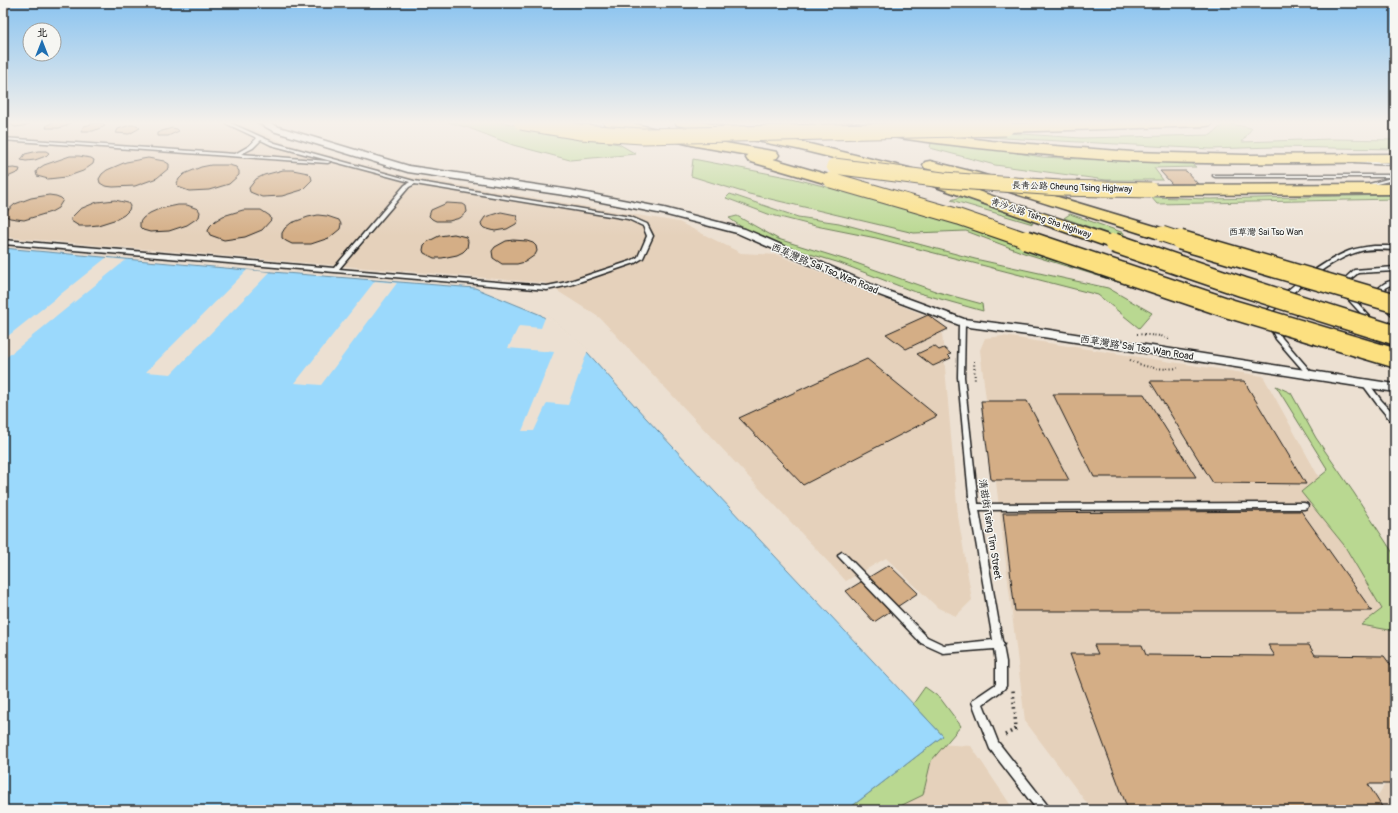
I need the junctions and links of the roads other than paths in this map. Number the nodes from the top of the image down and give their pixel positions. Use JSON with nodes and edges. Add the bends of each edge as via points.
{"nodes":[{"id":1,"x":304,"y":160,"type":"edge"},
{"id":2,"x":333,"y":160,"type":"edge"},
{"id":3,"x":377,"y":160,"type":"edge"},
{"id":4,"x":759,"y":160,"type":"edge"},
{"id":5,"x":799,"y":160,"type":"edge"},
{"id":6,"x":858,"y":160,"type":"edge"},
{"id":7,"x":911,"y":160,"type":"edge"},
{"id":8,"x":1306,"y":160,"type":"edge"},
{"id":9,"x":345,"y":163,"type":"junction"},
{"id":10,"x":1395,"y":164,"type":"edge"},
{"id":11,"x":1215,"y":176,"type":"dead end"},
{"id":12,"x":1395,"y":177,"type":"edge"},
{"id":13,"x":414,"y":182,"type":"junction"},
{"id":14,"x":1355,"y":189,"type":"junction"},
{"id":15,"x":1395,"y":189,"type":"edge"},
{"id":16,"x":3,"y":242,"type":"edge"},
{"id":17,"x":1395,"y":248,"type":"edge"},
{"id":18,"x":1395,"y":269,"type":"edge"},
{"id":19,"x":335,"y":270,"type":"junction"},
{"id":20,"x":1395,"y":282,"type":"edge"},
{"id":21,"x":1395,"y":303,"type":"edge"},
{"id":22,"x":1395,"y":315,"type":"edge"},
{"id":23,"x":962,"y":322,"type":"junction"},
{"id":24,"x":1392,"y":337,"type":"edge"},
{"id":25,"x":1395,"y":358,"type":"edge"},
{"id":26,"x":1310,"y":374,"type":"junction"},
{"id":27,"x":1365,"y":383,"type":"junction"},
{"id":28,"x":1395,"y":388,"type":"edge"},
{"id":29,"x":1395,"y":420,"type":"edge"},
{"id":30,"x":1304,"y":506,"type":"dead end"},
{"id":31,"x":974,"y":507,"type":"junction"},
{"id":32,"x":842,"y":556,"type":"dead end"},
{"id":33,"x":999,"y":644,"type":"junction"},
{"id":34,"x":1044,"y":810,"type":"edge"}],
"edges":[{"from":1,"to":9,"type":"lane"},
{"from":2,"to":9,"type":"lane"},
{"from":3,"to":23,"type":"street","name":"西草灣路 Sai Tso Wan Road","via":[[408,169],[587,196],[664,211],[741,231],[878,291]]},
{"from":4,"to":25,"type":"highway","bridge":true,"via":[[952,215],[1231,309]]},
{"from":5,"to":14,"type":"highway","name":"長青公路 Cheung Tsing Highway","bridge":true,"via":[[943,180],[1060,188]]},
{"from":6,"to":24,"type":"highway","name":"青沙公路 Tsing Sha Highway","bridge":true,"via":[[904,171]]},
{"from":7,"to":21,"type":"highway","name":"青沙公路 Tsing Sha Highway","bridge":true,"via":[[973,176]]},
{"from":8,"to":10,"type":"lane"},
{"from":9,"to":13,"type":"lane"},
{"from":11,"to":12,"type":"lane"},
{"from":12,"to":14,"type":"lane"},
{"from":13,"to":19,"type":"lane","via":[[407,186]]},
{"from":13,"to":19,"type":"lane","via":[[629,218],[645,225],[650,236],[640,258],[633,262],[568,284],[547,288]]},
{"from":14,"to":15,"type":"highway","name":"長青公路 Cheung Tsing Highway"},
{"from":16,"to":19,"type":"lane"},
{"from":17,"to":26,"type":"lane","via":[[1360,249],[1335,259],[1282,298],[1270,311],[1273,327],[1279,339]]},
{"from":18,"to":24,"type":"lane","via":[[1356,271],[1345,281],[1348,296],[1363,314]]},
{"from":20,"to":22,"type":"lane","via":[[1386,284],[1379,292],[1382,302]]},
{"from":23,"to":26,"type":"street","name":"西草灣路 Sai Tso Wan Road"},
{"from":23,"to":31,"type":"lane","name":"清甜街 Tsing Tim Street","via":[[961,377]]},
{"from":26,"to":27,"type":"street","name":"西草灣路 Sai Tso Wan Road"},
{"from":27,"to":28,"type":"street","name":"西草灣路 Sai Tso Wan Road"},
{"from":27,"to":29,"type":"lane"},
{"from":30,"to":31,"type":"lane"},
{"from":31,"to":33,"type":"lane","name":"清甜街 Tsing Tim Street"},
{"from":32,"to":33,"type":"lane","via":[[924,640],[943,649]]},
{"from":33,"to":34,"type":"lane","name":"清甜街 Tsing Tim Street","via":[[1001,686],[978,702],[992,740]]}]}
